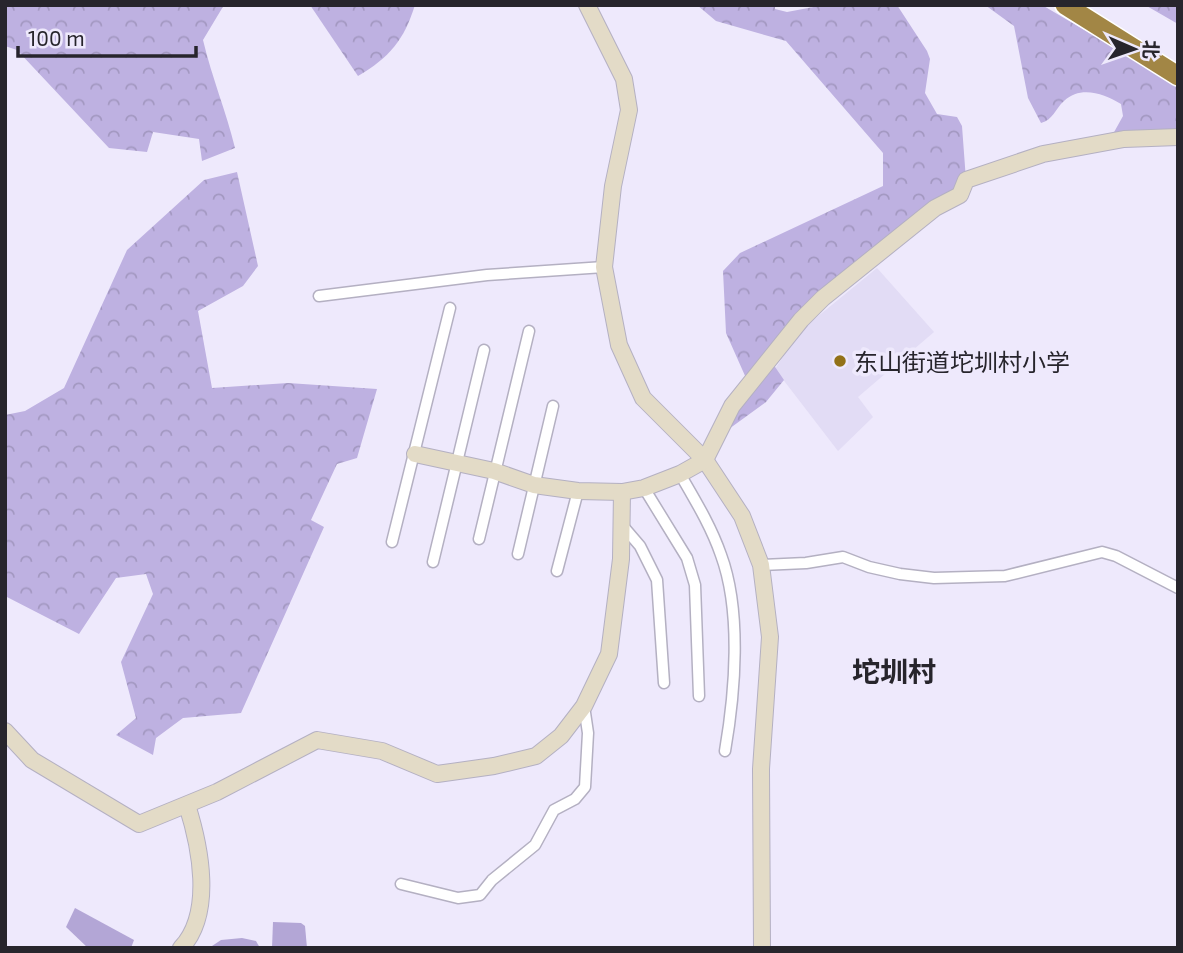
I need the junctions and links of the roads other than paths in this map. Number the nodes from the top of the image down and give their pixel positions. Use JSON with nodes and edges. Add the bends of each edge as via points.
{"nodes":[{"id":1,"x":587,"y":5,"type":"edge"},
{"id":2,"x":1065,"y":5,"type":"edge"},
{"id":3,"x":1087,"y":5,"type":"edge"},
{"id":4,"x":1178,"y":62,"type":"edge"},
{"id":5,"x":1178,"y":76,"type":"edge"},
{"id":6,"x":1178,"y":137,"type":"edge"},
{"id":7,"x":604,"y":267,"type":"junction"},
{"id":8,"x":320,"y":296,"type":"dead end"},
{"id":9,"x":450,"y":308,"type":"dead end"},
{"id":10,"x":529,"y":331,"type":"dead end"},
{"id":11,"x":484,"y":350,"type":"dead end"},
{"id":12,"x":554,"y":406,"type":"dead end"},
{"id":13,"x":415,"y":454,"type":"junction"},
{"id":14,"x":705,"y":460,"type":"junction"},
{"id":15,"x":457,"y":464,"type":"junction"},
{"id":16,"x":494,"y":471,"type":"junction"},
{"id":17,"x":680,"y":474,"type":"junction"},
{"id":18,"x":534,"y":485,"type":"junction"},
{"id":19,"x":644,"y":488,"type":"junction"},
{"id":20,"x":578,"y":491,"type":"junction"},
{"id":21,"x":622,"y":492,"type":"junction"},
{"id":22,"x":622,"y":525,"type":"junction"},
{"id":23,"x":479,"y":539,"type":"dead end"},
{"id":24,"x":392,"y":542,"type":"dead end"},
{"id":25,"x":518,"y":554,"type":"dead end"},
{"id":26,"x":433,"y":562,"type":"dead end"},
{"id":27,"x":761,"y":565,"type":"junction"},
{"id":28,"x":557,"y":571,"type":"dead end"},
{"id":29,"x":1178,"y":588,"type":"edge"},
{"id":30,"x":664,"y":683,"type":"dead end"},
{"id":31,"x":699,"y":696,"type":"dead end"},
{"id":32,"x":584,"y":706,"type":"junction"},
{"id":33,"x":5,"y":731,"type":"edge"},
{"id":34,"x":725,"y":751,"type":"dead end"},
{"id":35,"x":187,"y":805,"type":"junction"},
{"id":36,"x":401,"y":884,"type":"dead end"},
{"id":37,"x":181,"y":948,"type":"edge"},
{"id":38,"x":762,"y":948,"type":"edge"}],
"edges":[{"from":1,"to":7,"type":"street","via":[[624,79],[629,110],[613,186]]},
{"from":2,"to":5,"type":"highway"},
{"from":3,"to":4,"type":"highway"},
{"from":6,"to":14,"type":"street","via":[[1124,139],[1043,154],[966,180],[960,195],[935,208],[801,320],[732,406]]},
{"from":7,"to":8,"type":"street","via":[[487,275]]},
{"from":7,"to":14,"type":"street","via":[[619,345],[643,398]]},
{"from":9,"to":13,"type":"street"},
{"from":10,"to":16,"type":"street"},
{"from":11,"to":15,"type":"street"},
{"from":12,"to":18,"type":"street"},
{"from":13,"to":15,"type":"street"},
{"from":13,"to":24,"type":"street"},
{"from":14,"to":17,"type":"street"},
{"from":14,"to":27,"type":"street","via":[[742,516]]},
{"from":15,"to":16,"type":"street"},
{"from":15,"to":26,"type":"street"},
{"from":16,"to":18,"type":"street"},
{"from":16,"to":23,"type":"street"},
{"from":17,"to":19,"type":"street"},
{"from":17,"to":34,"type":"street","via":[[722,557],[730,600],[734,661]]},
{"from":18,"to":20,"type":"street"},
{"from":18,"to":25,"type":"street"},
{"from":19,"to":21,"type":"street"},
{"from":19,"to":31,"type":"street","via":[[687,558],[695,585]]},
{"from":20,"to":21,"type":"street"},
{"from":20,"to":28,"type":"street"},
{"from":21,"to":22,"type":"street"},
{"from":22,"to":30,"type":"street","via":[[640,546],[657,580]]},
{"from":22,"to":32,"type":"street","via":[[609,654]]},
{"from":27,"to":29,"type":"street","via":[[843,557],[900,574],[934,578],[1005,576],[1101,552]]},
{"from":27,"to":38,"type":"street","via":[[770,637],[761,769]]},
{"from":32,"to":35,"type":"street","via":[[561,736],[537,756],[437,774],[382,751],[317,740]]},
{"from":32,"to":36,"type":"street","via":[[588,733],[585,787],[575,799],[554,810],[535,845],[480,895],[458,898]]},
{"from":33,"to":35,"type":"street","via":[[32,760],[129,822],[150,822]]},
{"from":35,"to":37,"type":"street","via":[[195,830],[201,884],[198,914]]}]}
